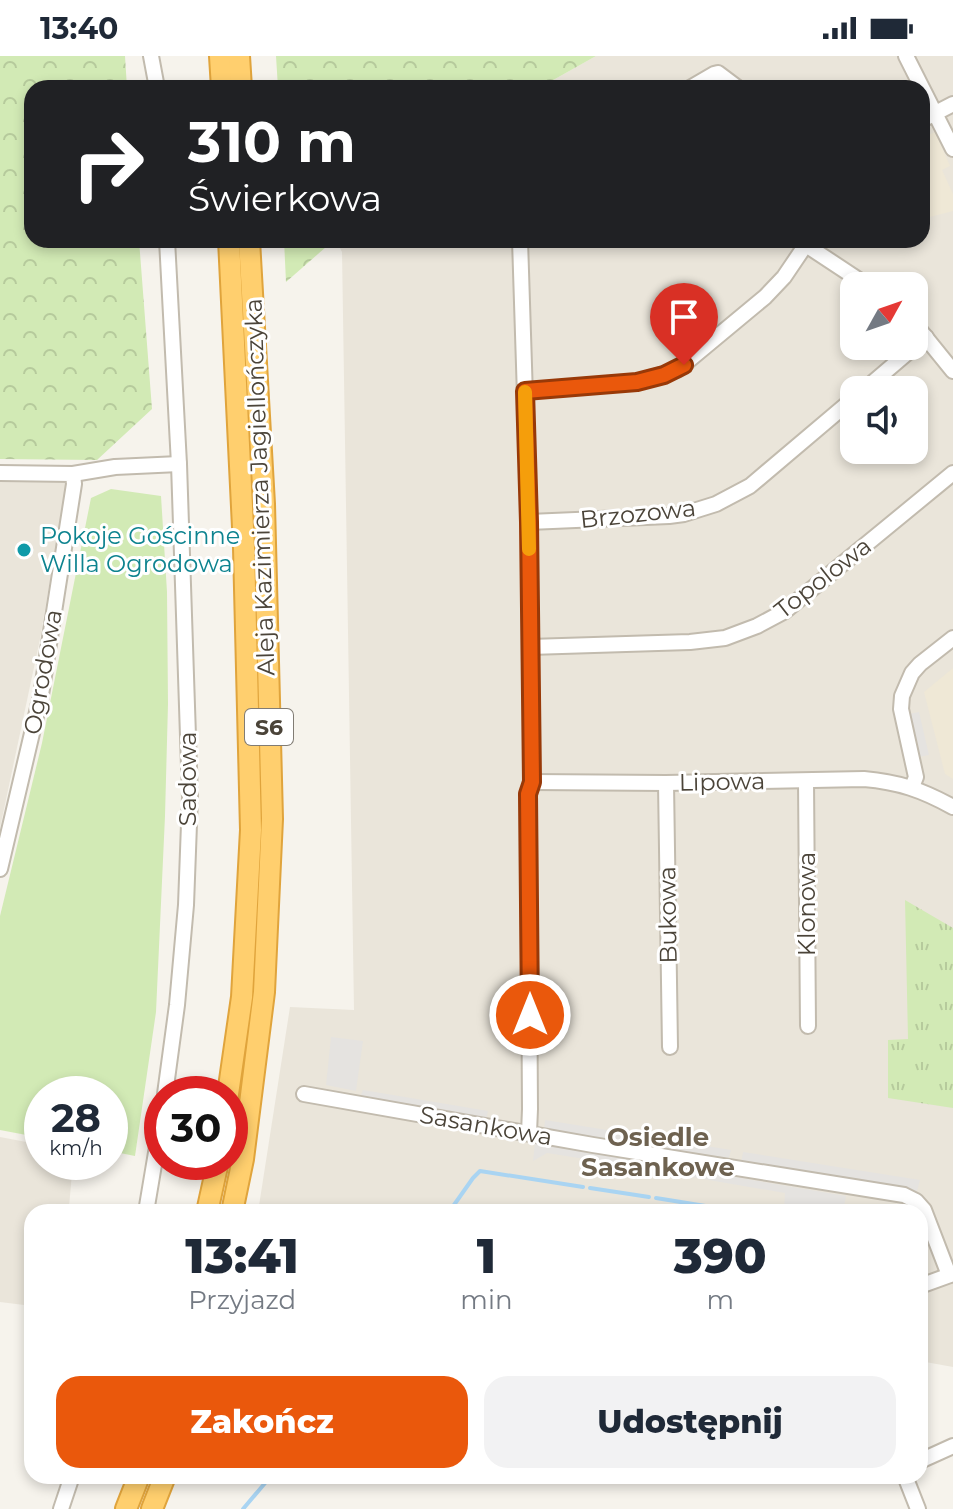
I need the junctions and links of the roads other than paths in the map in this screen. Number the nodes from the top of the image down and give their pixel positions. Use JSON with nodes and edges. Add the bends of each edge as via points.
{"nodes":[{"id":1,"x":151,"y":56,"type":"edge"},
{"id":2,"x":220,"y":56,"type":"edge"},
{"id":3,"x":239,"y":56,"type":"edge"},
{"id":4,"x":906,"y":56,"type":"edge"},
{"id":5,"x":156,"y":80,"type":"edge"},
{"id":6,"x":222,"y":80,"type":"edge"},
{"id":7,"x":240,"y":80,"type":"edge"},
{"id":8,"x":704,"y":80,"type":"edge"},
{"id":9,"x":727,"y":80,"type":"edge"},
{"id":10,"x":919,"y":80,"type":"edge"},
{"id":11,"x":930,"y":102,"type":"edge"},
{"id":12,"x":953,"y":104,"type":"edge"},
{"id":13,"x":936,"y":113,"type":"junction"},
{"id":14,"x":930,"y":116,"type":"edge"},
{"id":15,"x":953,"y":149,"type":"edge"},
{"id":16,"x":167,"y":248,"type":"edge"},
{"id":17,"x":229,"y":248,"type":"edge"},
{"id":18,"x":249,"y":248,"type":"edge"},
{"id":19,"x":520,"y":248,"type":"edge"},
{"id":20,"x":804,"y":248,"type":"edge"},
{"id":21,"x":814,"y":248,"type":"edge"},
{"id":22,"x":848,"y":272,"type":"edge"},
{"id":23,"x":928,"y":340,"type":"edge"},
{"id":24,"x":899,"y":360,"type":"edge"},
{"id":25,"x":953,"y":371,"type":"edge"},
{"id":26,"x":880,"y":376,"type":"edge"},
{"id":27,"x":525,"y":391,"type":"junction"},
{"id":28,"x":840,"y":410,"type":"edge"},
{"id":29,"x":179,"y":464,"type":"junction"},
{"id":30,"x":0,"y":473,"type":"edge"},
{"id":31,"x":953,"y":473,"type":"edge"},
{"id":32,"x":73,"y":474,"type":"junction"},
{"id":33,"x":529,"y":522,"type":"junction"},
{"id":34,"x":953,"y":638,"type":"edge"},
{"id":35,"x":530,"y":647,"type":"junction"},
{"id":36,"x":806,"y":781,"type":"junction"},
{"id":37,"x":532,"y":782,"type":"junction"},
{"id":38,"x":666,"y":783,"type":"junction"},
{"id":39,"x":912,"y":787,"type":"junction"},
{"id":40,"x":953,"y":807,"type":"edge"},
{"id":41,"x":0,"y":869,"type":"edge"},
{"id":42,"x":808,"y":1026,"type":"dead end"},
{"id":43,"x":670,"y":1047,"type":"dead end"},
{"id":44,"x":167,"y":1076,"type":"edge"},
{"id":45,"x":231,"y":1076,"type":"edge"},
{"id":46,"x":304,"y":1094,"type":"dead end"},
{"id":47,"x":529,"y":1133,"type":"junction"},
{"id":48,"x":151,"y":1180,"type":"edge"},
{"id":49,"x":214,"y":1180,"type":"edge"},
{"id":50,"x":147,"y":1204,"type":"edge"},
{"id":51,"x":209,"y":1204,"type":"edge"},
{"id":52,"x":234,"y":1204,"type":"edge"},
{"id":53,"x":919,"y":1204,"type":"edge"},
{"id":54,"x":928,"y":1220,"type":"edge"},
{"id":55,"x":951,"y":1275,"type":"edge"},
{"id":56,"x":928,"y":1283,"type":"edge"},
{"id":57,"x":953,"y":1446,"type":"edge"},
{"id":58,"x":928,"y":1457,"type":"edge"},
{"id":59,"x":69,"y":1484,"type":"edge"},
{"id":60,"x":136,"y":1484,"type":"edge"},
{"id":61,"x":162,"y":1484,"type":"edge"},
{"id":62,"x":908,"y":1484,"type":"edge"},
{"id":63,"x":61,"y":1509,"type":"edge"},
{"id":64,"x":126,"y":1509,"type":"edge"},
{"id":65,"x":152,"y":1509,"type":"edge"},
{"id":66,"x":918,"y":1509,"type":"edge"}],
"edges":[{"from":1,"to":5,"type":"street"},
{"from":2,"to":6,"type":"highway"},
{"from":3,"to":7,"type":"highway"},
{"from":4,"to":10,"type":"street"},
{"from":8,"to":9,"type":"street","via":[[718,73]]},
{"from":11,"to":13,"type":"street"},
{"from":12,"to":13,"type":"street"},
{"from":13,"to":14,"type":"street"},
{"from":13,"to":15,"type":"street"},
{"from":16,"to":29,"type":"street"},
{"from":17,"to":45,"type":"highway","name":"Aleja Kazimierza Jagiellończyka","number":"S6","via":[[251,830],[242,997]]},
{"from":18,"to":52,"type":"highway","name":"Aleja Kazimierza Jagiellończyka","number":"S6","via":[[264,504],[272,819],[264,992]]},
{"from":19,"to":27,"type":"street"},
{"from":20,"to":27,"type":"street","via":[[756,306],[677,370],[637,382]]},
{"from":21,"to":22,"type":"street"},
{"from":23,"to":25,"type":"street"},
{"from":24,"to":26,"type":"street"},
{"from":27,"to":33,"type":"street"},
{"from":28,"to":33,"type":"street","name":"Brzozowa","via":[[750,486],[716,504],[669,516]]},
{"from":29,"to":32,"type":"street"},
{"from":29,"to":44,"type":"street","name":"Sadowa","via":[[190,797],[186,905]]},
{"from":30,"to":32,"type":"street"},
{"from":31,"to":35,"type":"street","name":"Topolowa","via":[[785,611],[757,626],[725,638],[690,642]]},
{"from":32,"to":41,"type":"street","name":"Ogrodowa","via":[[41,695]]},
{"from":33,"to":35,"type":"street"},
{"from":34,"to":39,"type":"street","via":[[912,673],[902,696],[916,777]]},
{"from":35,"to":37,"type":"street"},
{"from":36,"to":38,"type":"street","name":"Lipowa"},
{"from":36,"to":39,"type":"street","name":"Lipowa","via":[[864,779]]},
{"from":36,"to":42,"type":"street","name":"Klonowa"},
{"from":37,"to":38,"type":"street","name":"Lipowa"},
{"from":37,"to":47,"type":"street"},
{"from":38,"to":43,"type":"street","name":"Bukowa"},
{"from":39,"to":40,"type":"street","name":"Lipowa"},
{"from":46,"to":47,"type":"street","name":"Sasankowa"},
{"from":47,"to":53,"type":"street","name":"Sasankowa","via":[[904,1195]]},
{"from":48,"to":50,"type":"street"},
{"from":49,"to":51,"type":"highway"},
{"from":54,"to":55,"type":"street","name":"Sasankowa"},
{"from":55,"to":56,"type":"street"},
{"from":57,"to":58,"type":"street"},
{"from":59,"to":63,"type":"street"},
{"from":60,"to":64,"type":"highway"},
{"from":61,"to":65,"type":"highway"},
{"from":62,"to":66,"type":"street"}]}
